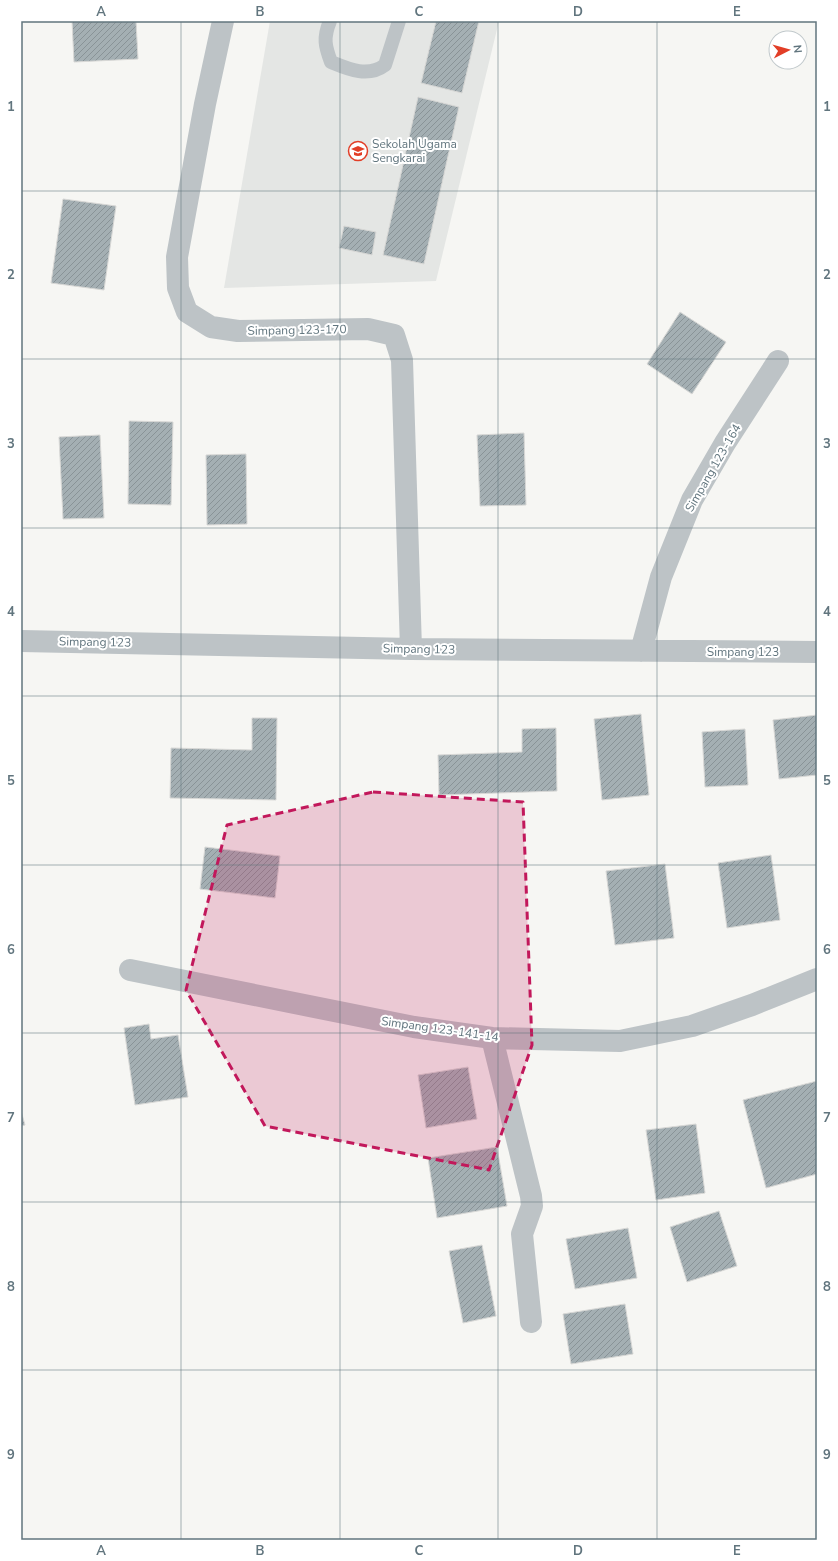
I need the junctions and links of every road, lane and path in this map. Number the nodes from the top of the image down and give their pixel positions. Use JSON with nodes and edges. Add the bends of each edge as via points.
{"nodes":[{"id":1,"x":223,"y":21,"type":"edge"},
{"id":2,"x":330,"y":21,"type":"edge"},
{"id":3,"x":399,"y":21,"type":"edge"},
{"id":4,"x":778,"y":361,"type":"dead end"},
{"id":5,"x":21,"y":641,"type":"edge"},
{"id":6,"x":411,"y":649,"type":"junction"},
{"id":7,"x":641,"y":651,"type":"junction"},
{"id":8,"x":817,"y":652,"type":"edge"},
{"id":9,"x":130,"y":970,"type":"dead end"},
{"id":10,"x":817,"y":979,"type":"edge"},
{"id":11,"x":492,"y":1038,"type":"junction"},
{"id":12,"x":531,"y":1322,"type":"dead end"}],
"edges":[{"from":1,"to":6,"type":"street","name":"Simpang 123-170","via":[[177,257],[178,288],[187,312],[212,327],[238,331],[368,329],[394,335],[402,360]]},
{"from":2,"to":3,"type":"lane","via":[[325,32],[331,62],[350,70],[367,72],[379,70],[385,65]]},
{"from":4,"to":7,"type":"street","name":"Simpang 123-164","via":[[692,500],[661,577]]},
{"from":5,"to":6,"type":"street","name":"Simpang 123"},
{"from":6,"to":7,"type":"street","name":"Simpang 123"},
{"from":7,"to":8,"type":"street","name":"Simpang 123"},
{"from":9,"to":11,"type":"street","name":"Simpang 123-141-14","via":[[414,1027]]},
{"from":10,"to":11,"type":"street","name":"Simpang 123-141-14","via":[[692,1026],[620,1041]]},
{"from":11,"to":12,"type":"street","via":[[531,1196],[532,1206],[522,1234]]}]}
